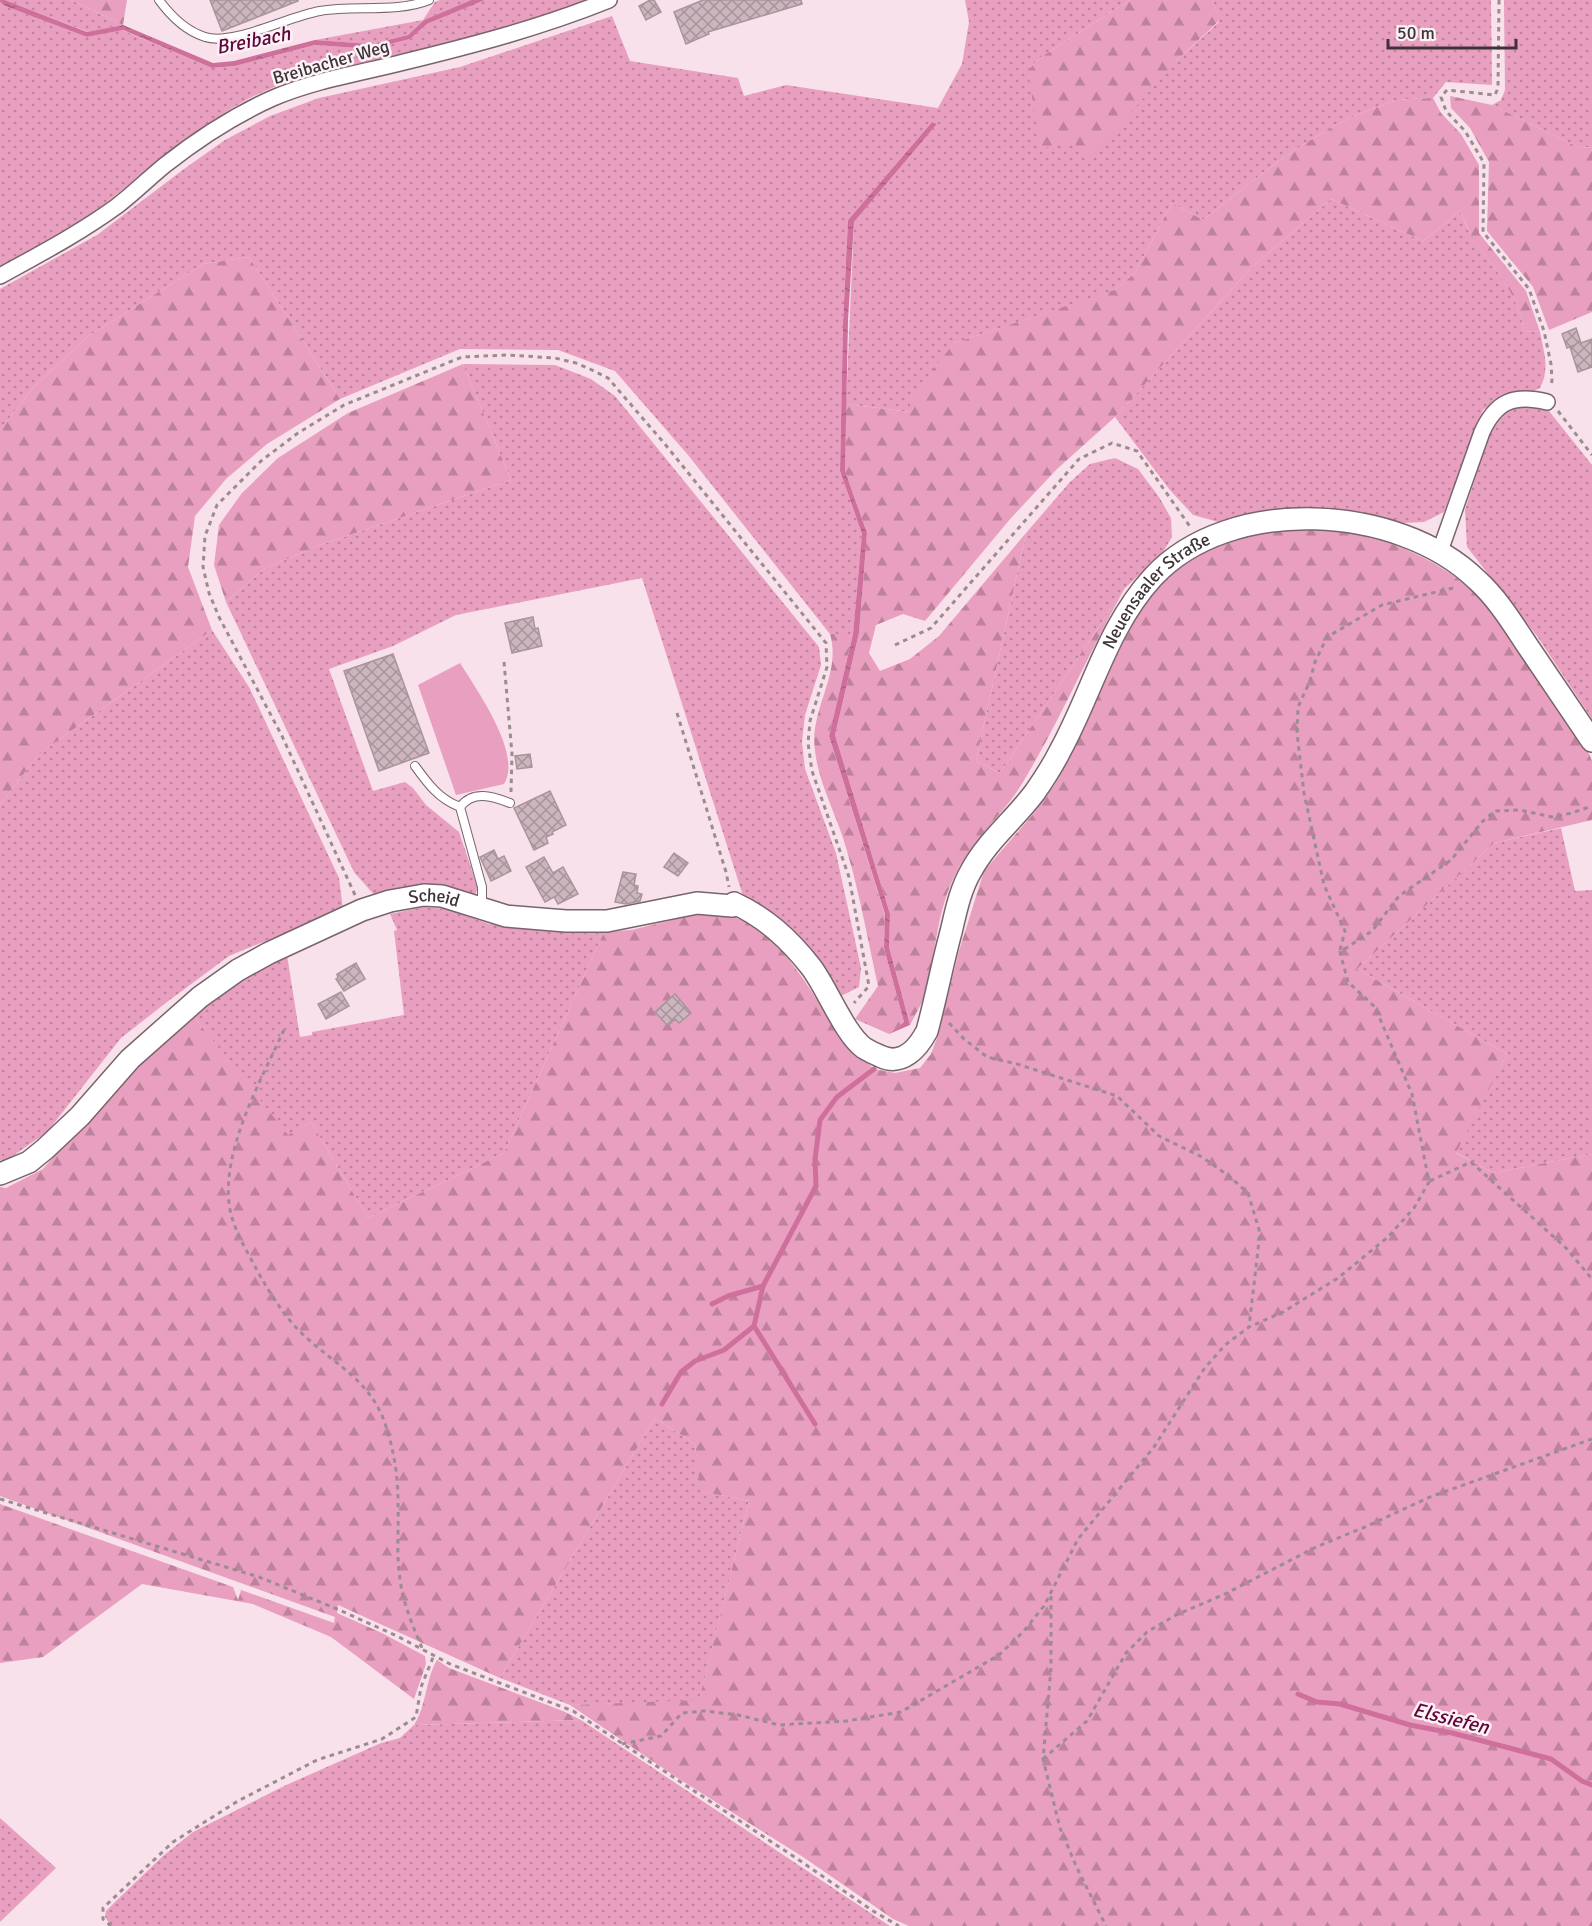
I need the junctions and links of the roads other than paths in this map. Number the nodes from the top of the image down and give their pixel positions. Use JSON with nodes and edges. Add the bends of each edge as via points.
{"nodes":[{"id":1,"x":159,"y":0,"type":"edge"},
{"id":2,"x":429,"y":0,"type":"edge"},
{"id":3,"x":609,"y":0,"type":"edge"},
{"id":4,"x":0,"y":276,"type":"edge"},
{"id":5,"x":1547,"y":402,"type":"road end"},
{"id":6,"x":1440,"y":551,"type":"junction"},
{"id":7,"x":1592,"y":741,"type":"edge"},
{"id":8,"x":415,"y":766,"type":"dead end"},
{"id":9,"x":510,"y":803,"type":"road end"},
{"id":10,"x":460,"y":807,"type":"junction"},
{"id":11,"x":482,"y":908,"type":"junction"},
{"id":12,"x":886,"y":1059,"type":"joint"},
{"id":13,"x":0,"y":1174,"type":"edge"}],
"edges":[{"from":1,"to":2,"type":"lane","via":[[170,15],[189,29],[219,39],[319,11]]},
{"from":3,"to":4,"type":"street","name":"Breibacher Weg","via":[[509,35],[312,84],[275,97],[210,134],[68,240]]},
{"from":5,"to":6,"type":"street","via":[[1532,398],[1510,401],[1492,414]]},
{"from":6,"to":7,"type":"street","name":"Neuensaaler Straße","via":[[1497,600]]},
{"from":6,"to":12,"type":"street","name":"Neuensaaler Straße","via":[[1374,527],[1324,520],[1274,521],[1200,542],[1154,576],[1124,614],[1048,772],[1035,793],[986,849],[960,893],[927,1031],[916,1049],[904,1057]]},
{"from":8,"to":10,"type":"lane","via":[[446,802]]},
{"from":9,"to":10,"type":"lane","via":[[482,794],[465,800]]},
{"from":10,"to":11,"type":"lane","via":[[482,887]]},
{"from":11,"to":12,"type":"street","name":"Scheid","via":[[516,917],[607,921],[697,903],[734,903],[781,933],[812,969],[852,1035],[863,1048]]},
{"from":11,"to":13,"type":"street","name":"Scheid","via":[[442,896],[390,901],[362,910],[238,970],[200,997],[130,1059],[45,1149],[29,1162]]}]}
